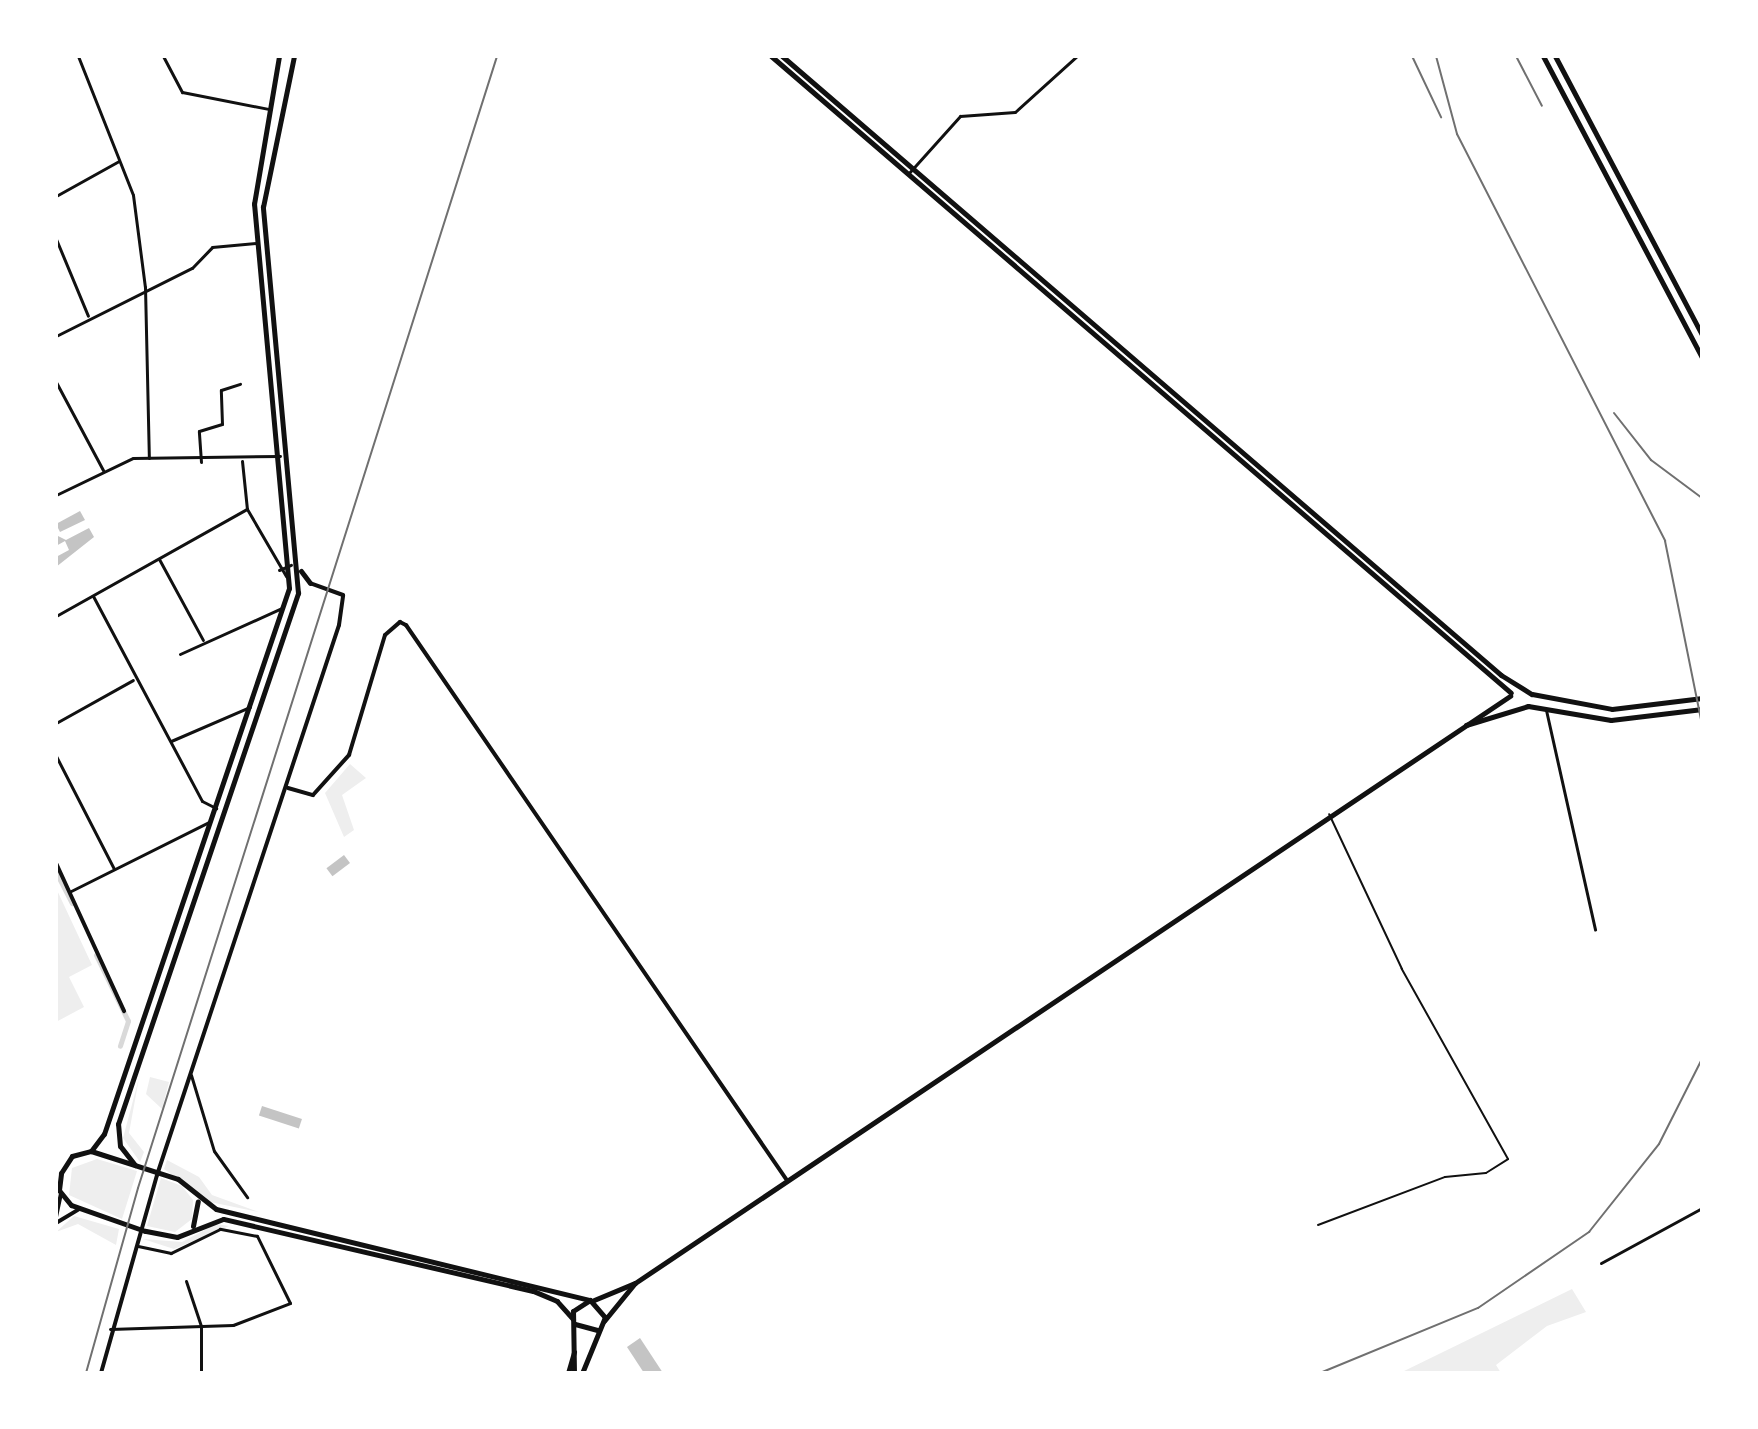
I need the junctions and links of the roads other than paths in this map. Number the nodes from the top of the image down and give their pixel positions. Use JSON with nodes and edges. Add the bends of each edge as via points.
{"nodes":[{"id":1,"x":78,"y":56,"type":"edge"},
{"id":2,"x":163,"y":56,"type":"edge"},
{"id":3,"x":279,"y":56,"type":"edge"},
{"id":4,"x":294,"y":56,"type":"edge"},
{"id":5,"x":771,"y":56,"type":"edge"},
{"id":6,"x":782,"y":56,"type":"edge"},
{"id":7,"x":1077,"y":56,"type":"edge"},
{"id":8,"x":1543,"y":56,"type":"edge"},
{"id":9,"x":1555,"y":56,"type":"edge"},
{"id":10,"x":269,"y":109,"type":"junction"},
{"id":11,"x":267,"y":120,"type":"junction"},
{"id":12,"x":281,"y":123,"type":"junction"},
{"id":13,"x":119,"y":161,"type":"junction"},
{"id":14,"x":910,"y":171,"type":"junction"},
{"id":15,"x":254,"y":184,"type":"junction"},
{"id":16,"x":266,"y":187,"type":"junction"},
{"id":17,"x":56,"y":196,"type":"edge"},
{"id":18,"x":56,"y":239,"type":"edge"},
{"id":19,"x":257,"y":243,"type":"junction"},
{"id":20,"x":145,"y":287,"type":"junction"},
{"id":21,"x":89,"y":318,"type":"junction"},
{"id":22,"x":1702,"y":335,"type":"edge"},
{"id":23,"x":56,"y":336,"type":"edge"},
{"id":24,"x":1702,"y":358,"type":"edge"},
{"id":25,"x":56,"y":382,"type":"edge"},
{"id":26,"x":240,"y":384,"type":"dead end"},
{"id":27,"x":280,"y":456,"type":"junction"},
{"id":28,"x":149,"y":458,"type":"junction"},
{"id":29,"x":242,"y":461,"type":"junction"},
{"id":30,"x":201,"y":462,"type":"junction"},
{"id":31,"x":103,"y":470,"type":"junction"},
{"id":32,"x":56,"y":495,"type":"edge"},
{"id":33,"x":247,"y":509,"type":"junction"},
{"id":34,"x":159,"y":559,"type":"junction"},
{"id":35,"x":291,"y":565,"type":"junction"},
{"id":36,"x":299,"y":565,"type":"junction"},
{"id":37,"x":279,"y":570,"type":"junction"},
{"id":38,"x":291,"y":577,"type":"junction"},
{"id":39,"x":299,"y":580,"type":"junction"},
{"id":40,"x":310,"y":583,"type":"junction"},
{"id":41,"x":298,"y":593,"type":"junction"},
{"id":42,"x":93,"y":596,"type":"junction"},
{"id":43,"x":283,"y":608,"type":"junction"},
{"id":44,"x":56,"y":616,"type":"edge"},
{"id":45,"x":203,"y":641,"type":"junction"},
{"id":46,"x":180,"y":654,"type":"dead end"},
{"id":47,"x":135,"y":679,"type":"junction"},
{"id":48,"x":1518,"y":686,"type":"junction"},
{"id":49,"x":1510,"y":694,"type":"junction"},
{"id":50,"x":1532,"y":694,"type":"junction"},
{"id":51,"x":1702,"y":698,"type":"edge"},
{"id":52,"x":1528,"y":706,"type":"junction"},
{"id":53,"x":250,"y":707,"type":"junction"},
{"id":54,"x":1516,"y":707,"type":"junction"},
{"id":55,"x":1702,"y":709,"type":"edge"},
{"id":56,"x":1546,"y":710,"type":"junction"},
{"id":57,"x":56,"y":723,"type":"edge"},
{"id":58,"x":1457,"y":728,"type":"junction"},
{"id":59,"x":171,"y":741,"type":"junction"},
{"id":60,"x":56,"y":756,"type":"edge"},
{"id":61,"x":288,"y":788,"type":"junction"},
{"id":62,"x":216,"y":808,"type":"junction"},
{"id":63,"x":1329,"y":814,"type":"junction"},
{"id":64,"x":211,"y":823,"type":"junction"},
{"id":65,"x":56,"y":863,"type":"edge"},
{"id":66,"x":114,"y":869,"type":"junction"},
{"id":67,"x":71,"y":891,"type":"junction"},
{"id":68,"x":1595,"y":930,"type":"dead end"},
{"id":69,"x":124,"y":1011,"type":"dead end"},
{"id":70,"x":191,"y":1074,"type":"junction"},
{"id":71,"x":91,"y":1151,"type":"junction"},
{"id":72,"x":66,"y":1162,"type":"junction"},
{"id":73,"x":56,"y":1164,"type":"edge"},
{"id":74,"x":137,"y":1166,"type":"junction"},
{"id":75,"x":786,"y":1179,"type":"junction"},
{"id":76,"x":58,"y":1184,"type":"edge"},
{"id":77,"x":61,"y":1194,"type":"junction"},
{"id":78,"x":247,"y":1197,"type":"dead end"},
{"id":79,"x":198,"y":1200,"type":"junction"},
{"id":80,"x":1702,"y":1208,"type":"edge"},
{"id":81,"x":78,"y":1210,"type":"junction"},
{"id":82,"x":56,"y":1220,"type":"edge"},
{"id":83,"x":1318,"y":1225,"type":"dead end"},
{"id":84,"x":193,"y":1226,"type":"junction"},
{"id":85,"x":136,"y":1245,"type":"junction"},
{"id":86,"x":1601,"y":1263,"type":"dead end"},
{"id":87,"x":186,"y":1281,"type":"dead end"},
{"id":88,"x":635,"y":1283,"type":"junction"},
{"id":89,"x":592,"y":1300,"type":"junction"},
{"id":90,"x":574,"y":1322,"type":"junction"},
{"id":91,"x":602,"y":1325,"type":"junction"},
{"id":92,"x":201,"y":1326,"type":"junction"},
{"id":93,"x":110,"y":1329,"type":"junction"},
{"id":94,"x":101,"y":1373,"type":"edge"},
{"id":95,"x":201,"y":1373,"type":"edge"},
{"id":96,"x":571,"y":1373,"type":"edge"},
{"id":97,"x":583,"y":1373,"type":"edge"}],
"edges":[{"from":1,"to":13,"type":"street"},
{"from":2,"to":10,"type":"street","via":[[182,92]]},
{"from":3,"to":10,"type":"main road"},
{"from":4,"to":12,"type":"main road"},
{"from":5,"to":14,"type":"main road"},
{"from":6,"to":14,"type":"main road"},
{"from":7,"to":14,"type":"street","via":[[1015,112],[960,116]]},
{"from":8,"to":24,"type":"main road"},
{"from":9,"to":22,"type":"main road"},
{"from":10,"to":11,"type":"main road"},
{"from":11,"to":12,"type":"main road","via":[[272,127]]},
{"from":11,"to":15,"type":"main road"},
{"from":12,"to":16,"type":"main road"},
{"from":13,"to":17,"type":"street"},
{"from":13,"to":20,"type":"street","via":[[133,195]]},
{"from":14,"to":48,"type":"main road"},
{"from":14,"to":49,"type":"main road"},
{"from":15,"to":16,"type":"main road"},
{"from":15,"to":19,"type":"main road"},
{"from":16,"to":36,"type":"main road","via":[[264,241]]},
{"from":18,"to":21,"type":"street"},
{"from":19,"to":20,"type":"street","via":[[212,247],[192,268]]},
{"from":19,"to":27,"type":"main road"},
{"from":20,"to":21,"type":"street"},
{"from":20,"to":28,"type":"street"},
{"from":21,"to":23,"type":"street"},
{"from":25,"to":31,"type":"street"},
{"from":26,"to":30,"type":"street","via":[[221,390],[222,424],[199,431]]},
{"from":27,"to":29,"type":"street"},
{"from":27,"to":35,"type":"main road"},
{"from":28,"to":30,"type":"street"},
{"from":28,"to":31,"type":"street"},
{"from":29,"to":30,"type":"street"},
{"from":29,"to":33,"type":"street"},
{"from":31,"to":32,"type":"street"},
{"from":33,"to":34,"type":"street"},
{"from":33,"to":37,"type":"street"},
{"from":34,"to":42,"type":"street"},
{"from":34,"to":45,"type":"street"},
{"from":35,"to":37,"type":"street"},
{"from":35,"to":38,"type":"main road"},
{"from":36,"to":39,"type":"main road"},
{"from":36,"to":40,"type":"main road"},
{"from":37,"to":38,"type":"street"},
{"from":38,"to":39,"type":"main road"},
{"from":38,"to":43,"type":"main road"},
{"from":39,"to":40,"type":"main road"},
{"from":39,"to":41,"type":"main road"},
{"from":40,"to":41,"type":"main road"},
{"from":40,"to":61,"type":"street","via":[[341,592],[344,604]]},
{"from":41,"to":74,"type":"main road","via":[[118,1124],[120,1146]]},
{"from":42,"to":44,"type":"street"},
{"from":42,"to":47,"type":"street"},
{"from":43,"to":45,"type":"street"},
{"from":43,"to":53,"type":"main road"},
{"from":45,"to":46,"type":"street"},
{"from":47,"to":57,"type":"street"},
{"from":47,"to":59,"type":"street"},
{"from":48,"to":49,"type":"main road"},
{"from":48,"to":50,"type":"main road"},
{"from":49,"to":54,"type":"main road"},
{"from":49,"to":58,"type":"main road"},
{"from":50,"to":51,"type":"main road","via":[[1612,709]]},
{"from":50,"to":52,"type":"main road"},
{"from":52,"to":54,"type":"main road"},
{"from":52,"to":56,"type":"main road"},
{"from":53,"to":59,"type":"street"},
{"from":53,"to":62,"type":"main road"},
{"from":54,"to":58,"type":"main road"},
{"from":55,"to":56,"type":"main road","via":[[1611,720]]},
{"from":56,"to":68,"type":"street"},
{"from":58,"to":63,"type":"main road"},
{"from":59,"to":62,"type":"street","via":[[202,801]]},
{"from":60,"to":66,"type":"street"},
{"from":61,"to":70,"type":"street"},
{"from":61,"to":75,"type":"street","via":[[313,795],[349,755],[385,635],[400,622],[406,625]]},
{"from":62,"to":64,"type":"main road"},
{"from":63,"to":75,"type":"main road"},
{"from":63,"to":83,"type":"lane","via":[[1402,969],[1508,1159],[1486,1173],[1445,1177]]},
{"from":64,"to":66,"type":"street"},
{"from":64,"to":71,"type":"main road","via":[[104,1134]]},
{"from":65,"to":67,"type":"street"},
{"from":66,"to":67,"type":"street"},
{"from":67,"to":69,"type":"street"},
{"from":70,"to":78,"type":"street","via":[[214,1151]]},
{"from":70,"to":85,"type":"street"},
{"from":71,"to":72,"type":"main road"},
{"from":71,"to":74,"type":"main road"},
{"from":72,"to":73,"type":"main road"},
{"from":72,"to":76,"type":"main road"},
{"from":74,"to":79,"type":"main road","via":[[162,1174]]},
{"from":75,"to":88,"type":"main road"},
{"from":76,"to":77,"type":"main road"},
{"from":77,"to":81,"type":"main road"},
{"from":77,"to":82,"type":"street"},
{"from":79,"to":84,"type":"main road"},
{"from":79,"to":89,"type":"main road"},
{"from":80,"to":86,"type":"street"},
{"from":81,"to":82,"type":"street"},
{"from":81,"to":84,"type":"main road","via":[[177,1237]]},
{"from":84,"to":90,"type":"main road","via":[[223,1219],[533,1291],[557,1301]]},
{"from":85,"to":92,"type":"street","via":[[171,1253],[220,1229],[257,1236],[290,1303],[233,1325]]},
{"from":85,"to":93,"type":"street"},
{"from":87,"to":92,"type":"street"},
{"from":88,"to":89,"type":"main road"},
{"from":88,"to":91,"type":"main road"},
{"from":89,"to":90,"type":"main road","via":[[577,1305]]},
{"from":89,"to":91,"type":"main road"},
{"from":90,"to":91,"type":"main road","via":[[587,1332]]},
{"from":90,"to":96,"type":"main road"},
{"from":91,"to":97,"type":"main road"},
{"from":92,"to":93,"type":"street"},
{"from":92,"to":95,"type":"street"},
{"from":93,"to":94,"type":"street"}]}
